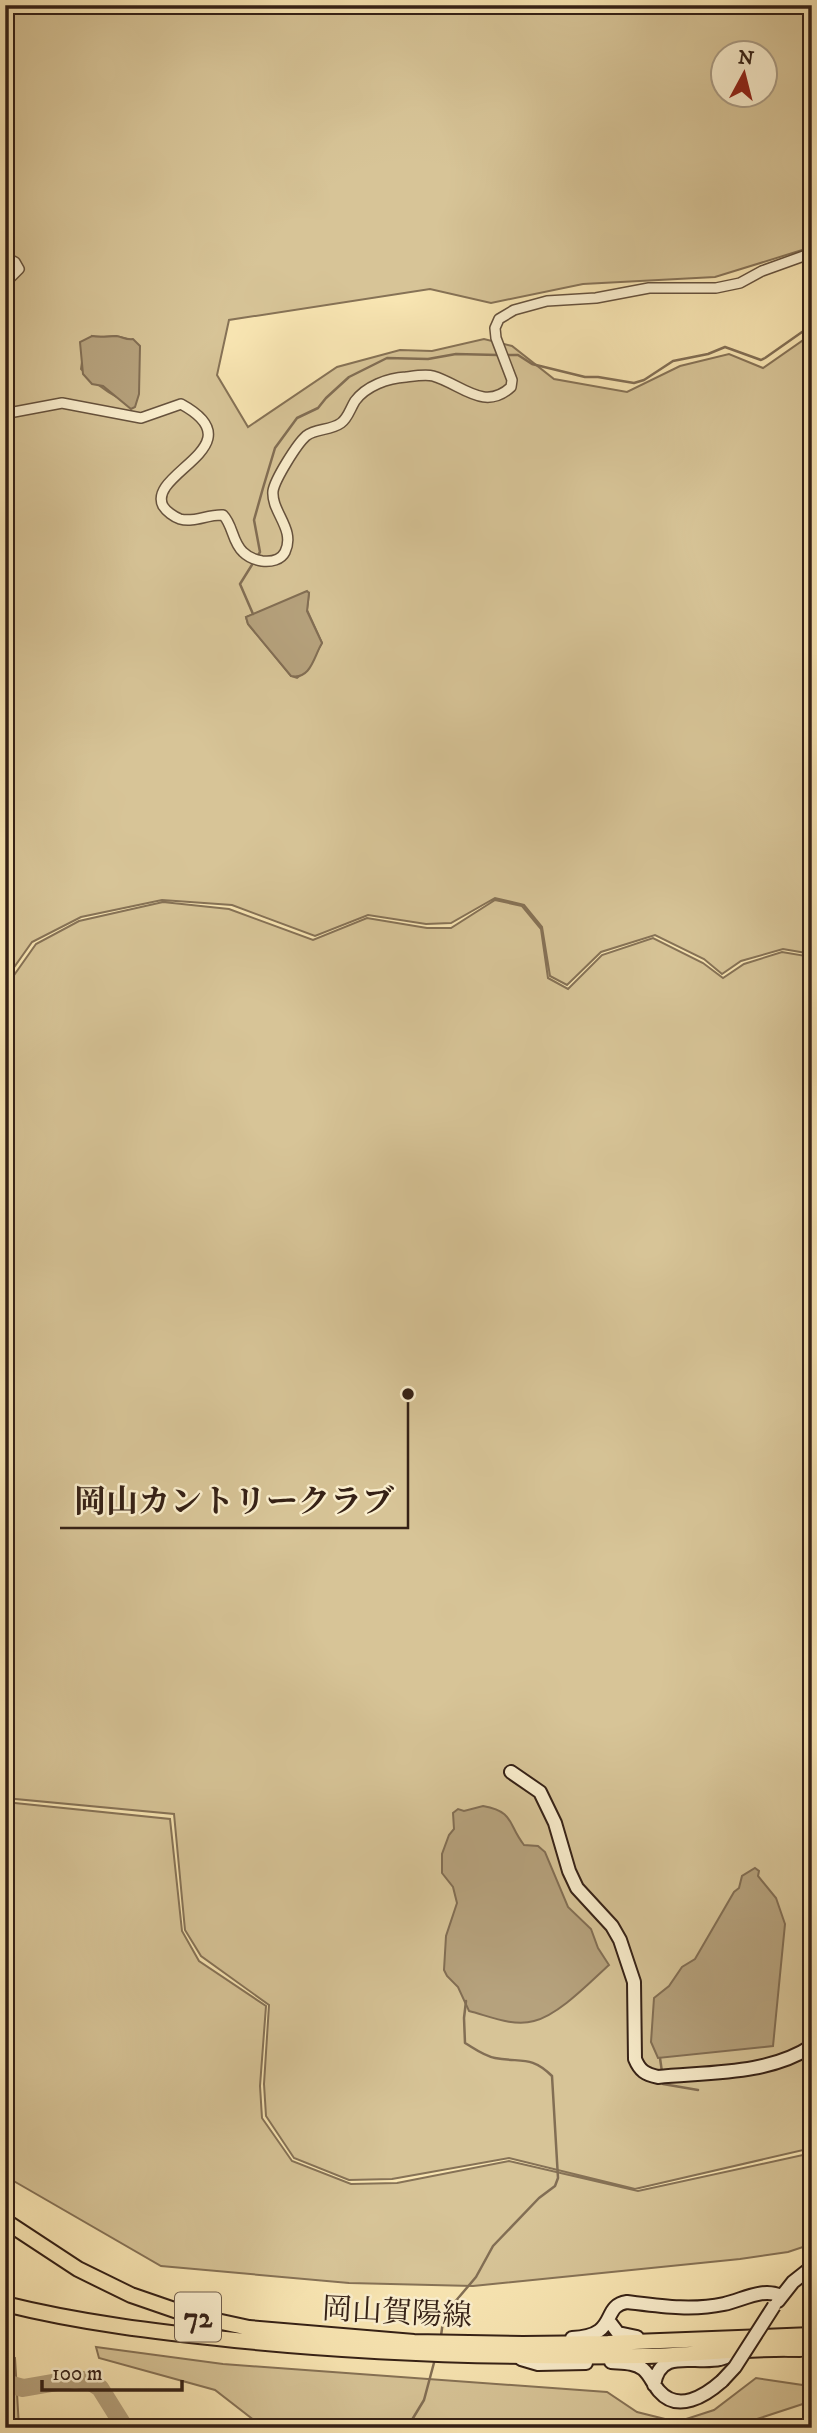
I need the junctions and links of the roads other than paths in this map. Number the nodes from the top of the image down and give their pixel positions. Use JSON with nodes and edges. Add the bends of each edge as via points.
{"nodes":[{"id":1,"x":812,"y":253,"type":"edge"},
{"id":2,"x":5,"y":257,"type":"edge"},
{"id":3,"x":5,"y":283,"type":"edge"},
{"id":4,"x":5,"y":411,"type":"edge"},
{"id":5,"x":511,"y":1772,"type":"dead end"},
{"id":6,"x":812,"y":2046,"type":"edge"},
{"id":7,"x":5,"y":2221,"type":"edge"},
{"id":8,"x":812,"y":2267,"type":"edge"},
{"id":9,"x":778,"y":2301,"type":"junction"},
{"id":10,"x":5,"y":2304,"type":"edge"},
{"id":11,"x":609,"y":2321,"type":"junction"},
{"id":12,"x":812,"y":2336,"type":"edge"},
{"id":13,"x":726,"y":2339,"type":"junction"},
{"id":14,"x":790,"y":2343,"type":"junction"},
{"id":15,"x":523,"y":2344,"type":"junction"},
{"id":16,"x":812,"y":2348,"type":"edge"},
{"id":17,"x":454,"y":2349,"type":"junction"},
{"id":18,"x":739,"y":2351,"type":"junction"},
{"id":19,"x":512,"y":2357,"type":"junction"},
{"id":20,"x":654,"y":2385,"type":"junction"},
{"id":21,"x":201,"y":2426,"type":"dead end"},
{"id":22,"x":178,"y":2428,"type":"edge"}],
"edges":[{"from":1,"to":4,"type":"street","via":[[740,283],[716,288],[649,288],[524,306],[499,319],[495,328],[512,380],[511,387],[498,397],[477,395],[432,376],[406,377],[370,387],[343,422],[307,435],[297,447],[274,490],[288,535],[287,548],[276,560],[256,559],[243,552],[223,515],[186,520],[164,508],[164,491],[202,450],[209,433],[180,404],[141,418],[62,403]]},
{"from":2,"to":3,"type":"street","via":[[19,269]]},
{"from":5,"to":6,"type":"street","via":[[540,1792],[577,1888],[620,1940],[634,1982],[635,2059],[645,2074],[658,2077],[775,2064]]},
{"from":7,"to":17,"type":"main road","name":"岡山賀陽線","number":"72","via":[[78,2269],[131,2295],[189,2315],[249,2328]]},
{"from":8,"to":9,"type":"street"},
{"from":9,"to":11,"type":"street","via":[[773,2292],[695,2308],[617,2303]]},
{"from":9,"to":20,"type":"street","bridge":true,"via":[[735,2367],[706,2394],[685,2401],[665,2397]]},
{"from":10,"to":17,"type":"main road","name":"岡山賀陽線","number":"72","via":[[116,2327],[222,2338],[401,2353]]},
{"from":11,"to":13,"type":"street","via":[[624,2336]]},
{"from":11,"to":15,"type":"street","via":[[601,2331],[584,2338]]},
{"from":12,"to":14,"type":"highway","number":"72"},
{"from":13,"to":14,"type":"main road","name":"岡山賀陽線","number":"72"},
{"from":13,"to":15,"type":"main road","name":"岡山賀陽線","number":"72"},
{"from":14,"to":16,"type":"highway","number":"72"},
{"from":14,"to":18,"type":"main road","name":"岡山賀陽線","number":"72"},
{"from":15,"to":17,"type":"main road","name":"岡山賀陽線","number":"72"},
{"from":17,"to":19,"type":"main road","name":"岡山賀陽線","number":"72"},
{"from":18,"to":19,"type":"main road","name":"岡山賀陽線","number":"72"},
{"from":18,"to":20,"type":"street","via":[[719,2359],[670,2361],[658,2370]]},
{"from":19,"to":20,"type":"street","via":[[538,2364],[631,2364],[641,2368]]},
{"from":21,"to":22,"type":"street","via":[[183,2424]]}]}
